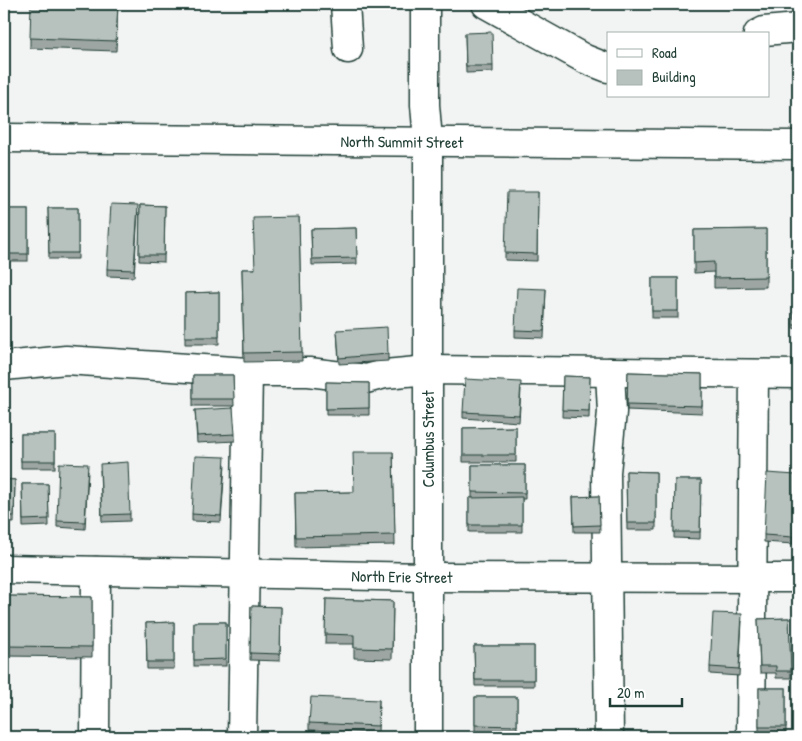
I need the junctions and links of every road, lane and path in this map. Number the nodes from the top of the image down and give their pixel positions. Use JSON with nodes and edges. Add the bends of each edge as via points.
{"nodes":[{"id":1,"x":345,"y":4,"type":"edge"},
{"id":2,"x":425,"y":4,"type":"edge"},
{"id":3,"x":486,"y":4,"type":"edge"},
{"id":4,"x":798,"y":28,"type":"edge"},
{"id":5,"x":762,"y":32,"type":"edge"},
{"id":6,"x":348,"y":49,"type":"dead end"},
{"id":7,"x":607,"y":68,"type":"edge"},
{"id":8,"x":4,"y":138,"type":"edge"},
{"id":9,"x":428,"y":140,"type":"junction"},
{"id":10,"x":798,"y":145,"type":"edge"},
{"id":11,"x":4,"y":366,"type":"edge"},
{"id":12,"x":428,"y":370,"type":"junction"},
{"id":13,"x":248,"y":372,"type":"junction"},
{"id":14,"x":610,"y":372,"type":"junction"},
{"id":15,"x":754,"y":374,"type":"junction"},
{"id":16,"x":798,"y":374,"type":"edge"},
{"id":17,"x":4,"y":569,"type":"edge"},
{"id":18,"x":96,"y":571,"type":"junction"},
{"id":19,"x":245,"y":573,"type":"junction"},
{"id":20,"x":428,"y":577,"type":"junction"},
{"id":21,"x":609,"y":577,"type":"junction"},
{"id":22,"x":752,"y":578,"type":"junction"},
{"id":23,"x":798,"y":578,"type":"edge"},
{"id":24,"x":95,"y":737,"type":"edge"},
{"id":25,"x":242,"y":737,"type":"edge"},
{"id":26,"x":428,"y":737,"type":"edge"},
{"id":27,"x":609,"y":737,"type":"edge"},
{"id":28,"x":751,"y":737,"type":"edge"}],
"edges":[{"from":1,"to":6,"type":"street"},
{"from":2,"to":9,"type":"street","name":"Columbus Street"},
{"from":3,"to":7,"type":"street","via":[[585,59]]},
{"from":4,"to":5,"type":"street"},
{"from":8,"to":9,"type":"street","name":"North Summit Street"},
{"from":9,"to":10,"type":"street","name":"North Summit Street"},
{"from":9,"to":12,"type":"street","name":"Columbus Street"},
{"from":11,"to":13,"type":"street","via":[[66,360]]},
{"from":12,"to":13,"type":"street","via":[[366,379],[309,372]]},
{"from":12,"to":14,"type":"street"},
{"from":12,"to":20,"type":"street","name":"Columbus Street"},
{"from":13,"to":19,"type":"street"},
{"from":14,"to":15,"type":"street"},
{"from":14,"to":21,"type":"street","via":[[612,412],[606,472]]},
{"from":15,"to":16,"type":"street"},
{"from":15,"to":22,"type":"street"},
{"from":17,"to":18,"type":"street","name":"North Erie Street"},
{"from":18,"to":19,"type":"street","name":"North Erie Street"},
{"from":18,"to":24,"type":"street"},
{"from":19,"to":20,"type":"street","name":"North Erie Street"},
{"from":19,"to":25,"type":"street"},
{"from":20,"to":21,"type":"street","name":"North Erie Street"},
{"from":20,"to":26,"type":"street","name":"Columbus Street"},
{"from":21,"to":22,"type":"street","name":"North Erie Street"},
{"from":21,"to":27,"type":"street"},
{"from":22,"to":23,"type":"street","name":"North Erie Street"},
{"from":22,"to":28,"type":"street"}]}
